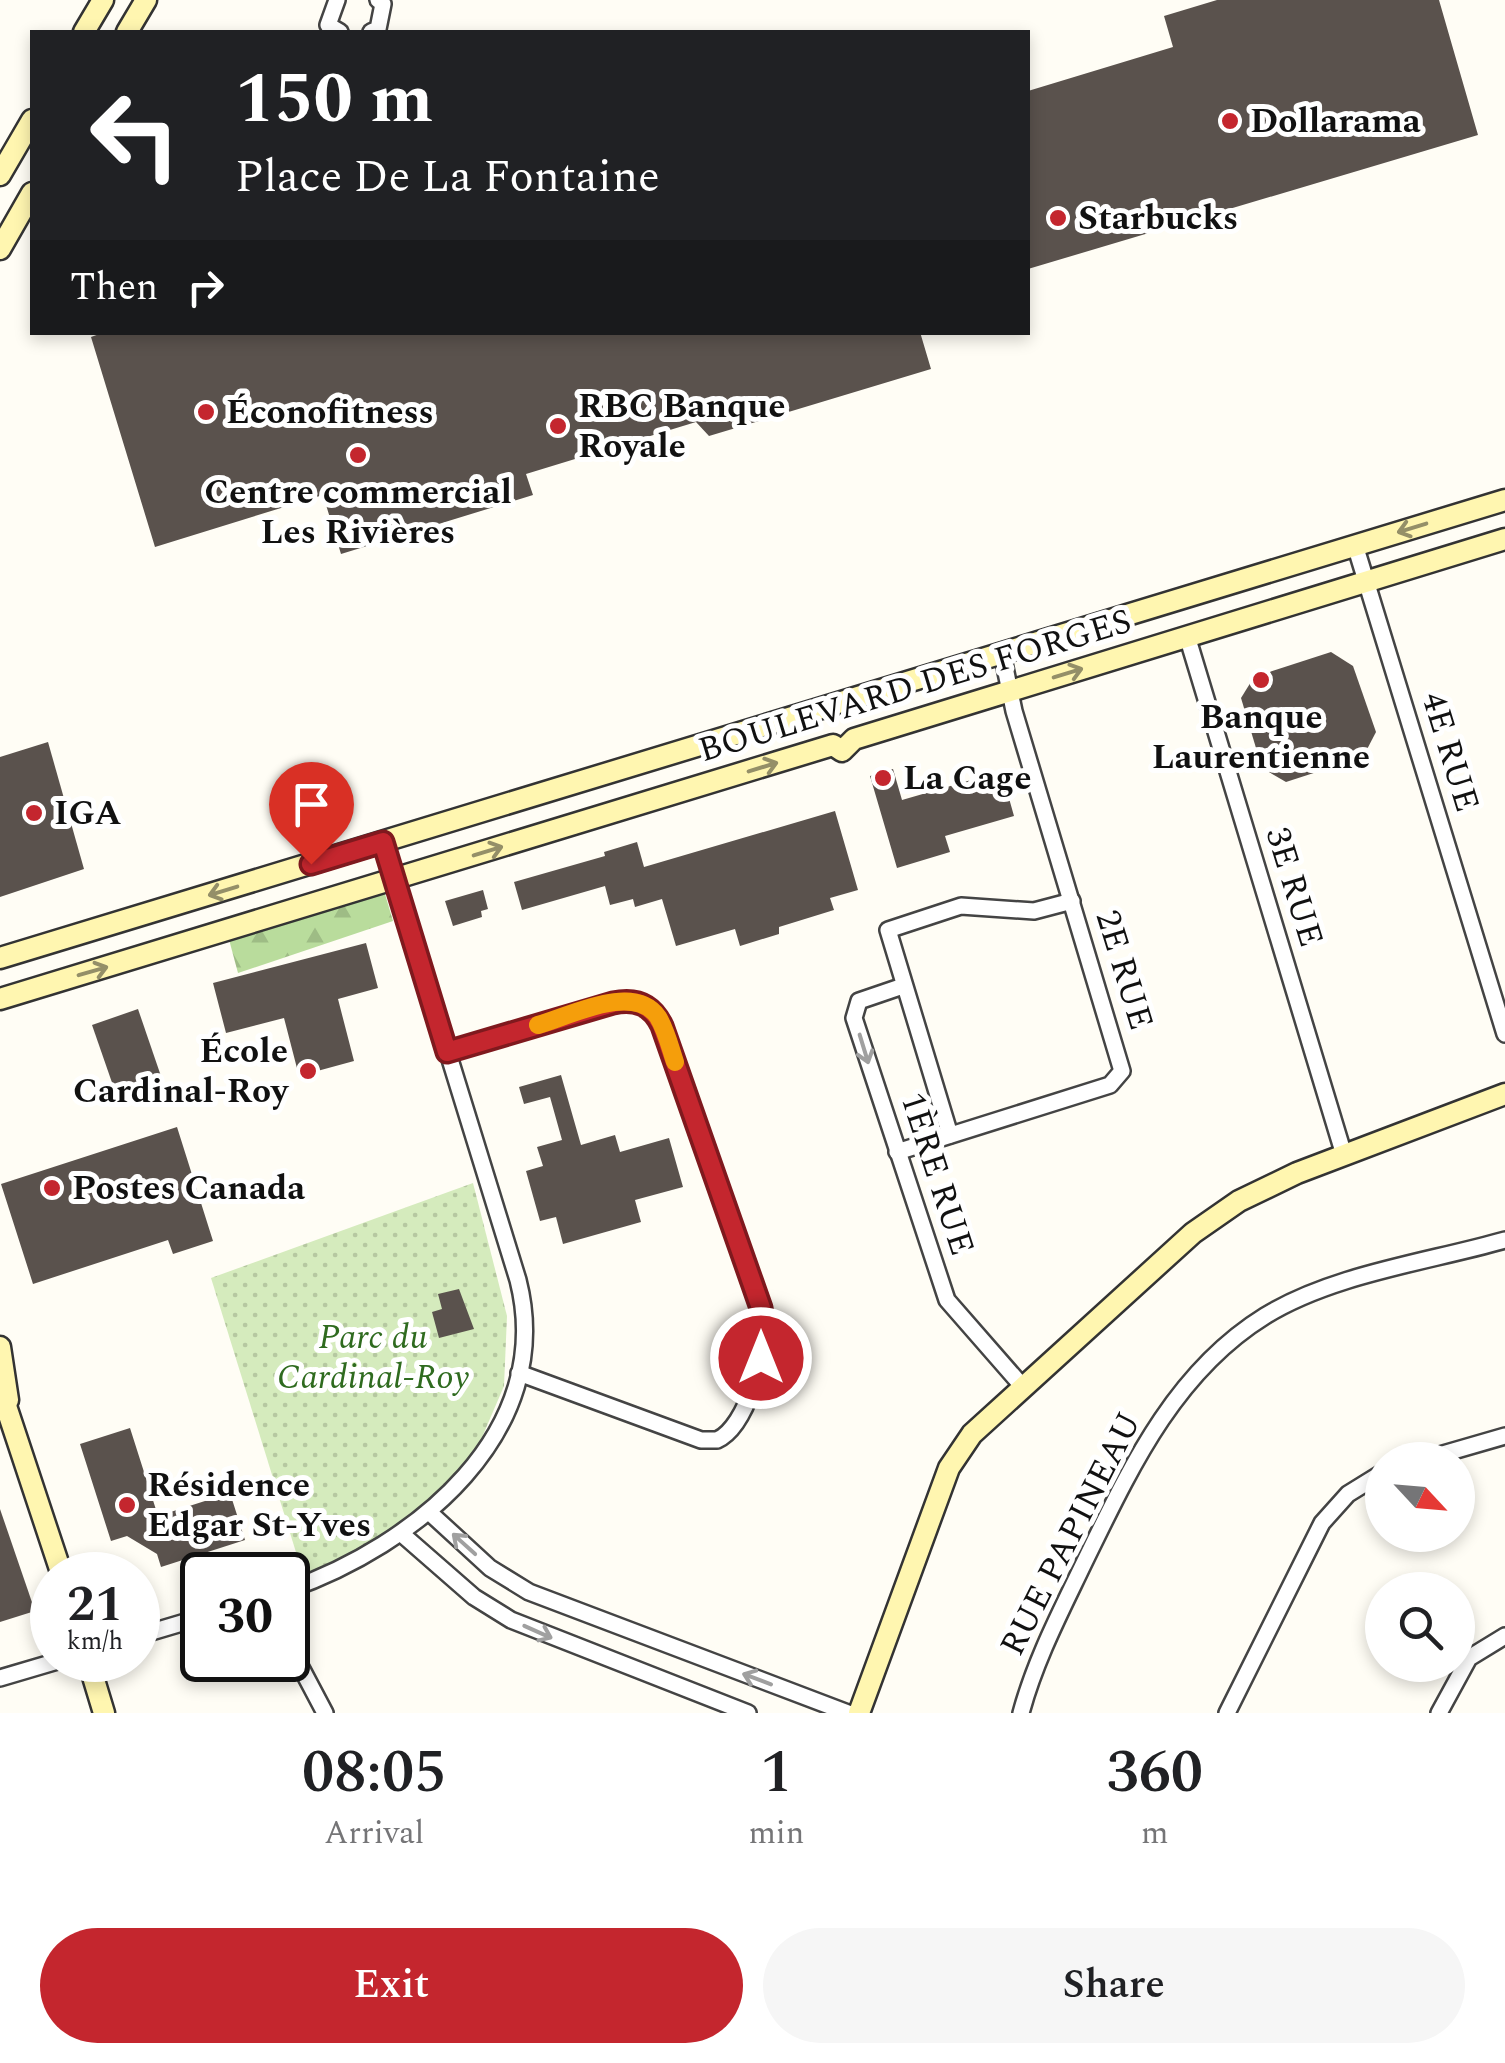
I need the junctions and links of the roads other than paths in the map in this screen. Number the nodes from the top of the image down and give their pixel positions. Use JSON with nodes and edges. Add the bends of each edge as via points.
{"nodes":[{"id":1,"x":104,"y":0,"type":"edge"},
{"id":2,"x":146,"y":0,"type":"edge"},
{"id":3,"x":337,"y":0,"type":"edge"},
{"id":4,"x":378,"y":0,"type":"edge"},
{"id":5,"x":85,"y":30,"type":"edge"},
{"id":6,"x":128,"y":30,"type":"edge"},
{"id":7,"x":337,"y":30,"type":"edge"},
{"id":8,"x":376,"y":30,"type":"edge"},
{"id":9,"x":30,"y":123,"type":"edge"},
{"id":10,"x":0,"y":175,"type":"edge"},
{"id":11,"x":30,"y":197,"type":"edge"},
{"id":12,"x":0,"y":249,"type":"edge"},
{"id":13,"x":1505,"y":500,"type":"edge"},
{"id":14,"x":1505,"y":539,"type":"edge"},
{"id":15,"x":1354,"y":546,"type":"junction"},
{"id":16,"x":1366,"y":582,"type":"junction"},
{"id":17,"x":1187,"y":636,"type":"junction"},
{"id":18,"x":1002,"y":653,"type":"junction"},
{"id":19,"x":1010,"y":691,"type":"junction"},
{"id":20,"x":383,"y":842,"type":"junction"},
{"id":21,"x":394,"y":880,"type":"junction"},
{"id":22,"x":1072,"y":901,"type":"junction"},
{"id":23,"x":0,"y":958,"type":"edge"},
{"id":24,"x":903,"y":986,"type":"junction"},
{"id":25,"x":0,"y":999,"type":"edge"},
{"id":26,"x":1505,"y":1034,"type":"edge"},
{"id":27,"x":447,"y":1052,"type":"junction"},
{"id":28,"x":1505,"y":1094,"type":"edge"},
{"id":29,"x":950,"y":1135,"type":"junction"},
{"id":30,"x":897,"y":1152,"type":"junction"},
{"id":31,"x":1344,"y":1155,"type":"junction"},
{"id":32,"x":1505,"y":1240,"type":"edge"},
{"id":33,"x":0,"y":1347,"type":"edge"},
{"id":34,"x":519,"y":1373,"type":"junction"},
{"id":35,"x":1023,"y":1388,"type":"junction"},
{"id":36,"x":4,"y":1395,"type":"edge"},
{"id":37,"x":1505,"y":1436,"type":"edge"},
{"id":38,"x":1475,"y":1445,"type":"edge"},
{"id":39,"x":1365,"y":1484,"type":"edge"},
{"id":40,"x":429,"y":1512,"type":"junction"},
{"id":41,"x":403,"y":1535,"type":"junction"},
{"id":42,"x":55,"y":1552,"type":"edge"},
{"id":43,"x":310,"y":1581,"type":"edge"},
{"id":44,"x":1505,"y":1636,"type":"edge"},
{"id":45,"x":668,"y":1646,"type":"junction"},
{"id":46,"x":30,"y":1669,"type":"edge"},
{"id":47,"x":0,"y":1678,"type":"edge"},
{"id":48,"x":656,"y":1678,"type":"junction"},
{"id":49,"x":95,"y":1682,"type":"edge"},
{"id":50,"x":309,"y":1682,"type":"edge"},
{"id":51,"x":104,"y":1713,"type":"edge"},
{"id":52,"x":326,"y":1713,"type":"edge"},
{"id":53,"x":748,"y":1713,"type":"edge"},
{"id":54,"x":848,"y":1713,"type":"edge"},
{"id":55,"x":859,"y":1713,"type":"edge"},
{"id":56,"x":1021,"y":1713,"type":"edge"},
{"id":57,"x":1227,"y":1713,"type":"edge"},
{"id":58,"x":1439,"y":1713,"type":"edge"}],
"edges":[{"from":1,"to":5,"type":"main road"},
{"from":2,"to":6,"type":"main road"},
{"from":3,"to":7,"type":"street","via":[[328,24]]},
{"from":4,"to":8,"type":"street"},
{"from":9,"to":10,"type":"main road"},
{"from":11,"to":12,"type":"main road"},
{"from":13,"to":15,"type":"main road","name":"BOULEVARD DES FORGES","one_way":true},
{"from":14,"to":16,"type":"main road","name":"BOULEVARD DES FORGES"},
{"from":15,"to":16,"type":"street","name":"4E RUE"},
{"from":15,"to":18,"type":"main road","name":"BOULEVARD DES FORGES"},
{"from":16,"to":17,"type":"main road","name":"BOULEVARD DES FORGES"},
{"from":16,"to":26,"type":"street","name":"4E RUE"},
{"from":19,"to":17,"type":"main road","name":"BOULEVARD DES FORGES","one_way":true},
{"from":17,"to":31,"type":"street","name":"3E RUE"},
{"from":18,"to":19,"type":"street","name":"2E RUE"},
{"from":18,"to":20,"type":"main road","name":"BOULEVARD DES FORGES"},
{"from":21,"to":19,"type":"main road","name":"BOULEVARD DES FORGES","one_way":true,"via":[[834,745],[842,751],[854,739]]},
{"from":19,"to":22,"type":"street","name":"2E RUE"},
{"from":20,"to":21,"type":"street"},
{"from":20,"to":23,"type":"main road","name":"BOULEVARD DES FORGES","one_way":true},
{"from":25,"to":21,"type":"main road","name":"BOULEVARD DES FORGES","one_way":true},
{"from":21,"to":27,"type":"street"},
{"from":22,"to":24,"type":"street","name":"1ÈRE RUE","via":[[1038,911],[964,905],[891,926],[887,935]]},
{"from":22,"to":29,"type":"street","name":"2E RUE","via":[[1120,1078]]},
{"from":24,"to":29,"type":"street","name":"1ÈRE RUE"},
{"from":24,"to":30,"type":"street","name":"1ÈRE RUE","one_way":true,"via":[[864,999],[853,1013]]},
{"from":27,"to":34,"type":"street","via":[[520,1291]]},
{"from":27,"to":34,"type":"street","via":[[613,1003],[630,1001],[653,1011],[764,1319],[764,1350],[738,1421],[717,1440],[701,1440]]},
{"from":28,"to":31,"type":"main road"},
{"from":29,"to":30,"type":"street","name":"2E RUE"},
{"from":30,"to":35,"type":"street","name":"1ÈRE RUE","via":[[948,1300]]},
{"from":31,"to":35,"type":"main road","via":[[1216,1216]]},
{"from":32,"to":56,"type":"street","name":"RUE PAPINEAU","via":[[1294,1301],[1228,1342],[1198,1370],[1118,1493],[1051,1630]]},
{"from":33,"to":36,"type":"main road"},
{"from":34,"to":40,"type":"street","via":[[495,1433]]},
{"from":35,"to":55,"type":"main road","via":[[954,1457]]},
{"from":36,"to":42,"type":"main road"},
{"from":37,"to":38,"type":"street"},
{"from":39,"to":57,"type":"street","via":[[1322,1523]]},
{"from":40,"to":41,"type":"street"},
{"from":45,"to":40,"type":"street","one_way":true,"via":[[515,1584]]},
{"from":41,"to":43,"type":"street"},
{"from":41,"to":48,"type":"street","one_way":true,"via":[[500,1614]]},
{"from":44,"to":58,"type":"street","via":[[1469,1658]]},
{"from":45,"to":48,"type":"street"},
{"from":54,"to":45,"type":"street","one_way":true},
{"from":46,"to":47,"type":"street"},
{"from":48,"to":53,"type":"street"},
{"from":49,"to":51,"type":"main road"},
{"from":50,"to":52,"type":"street"}]}
